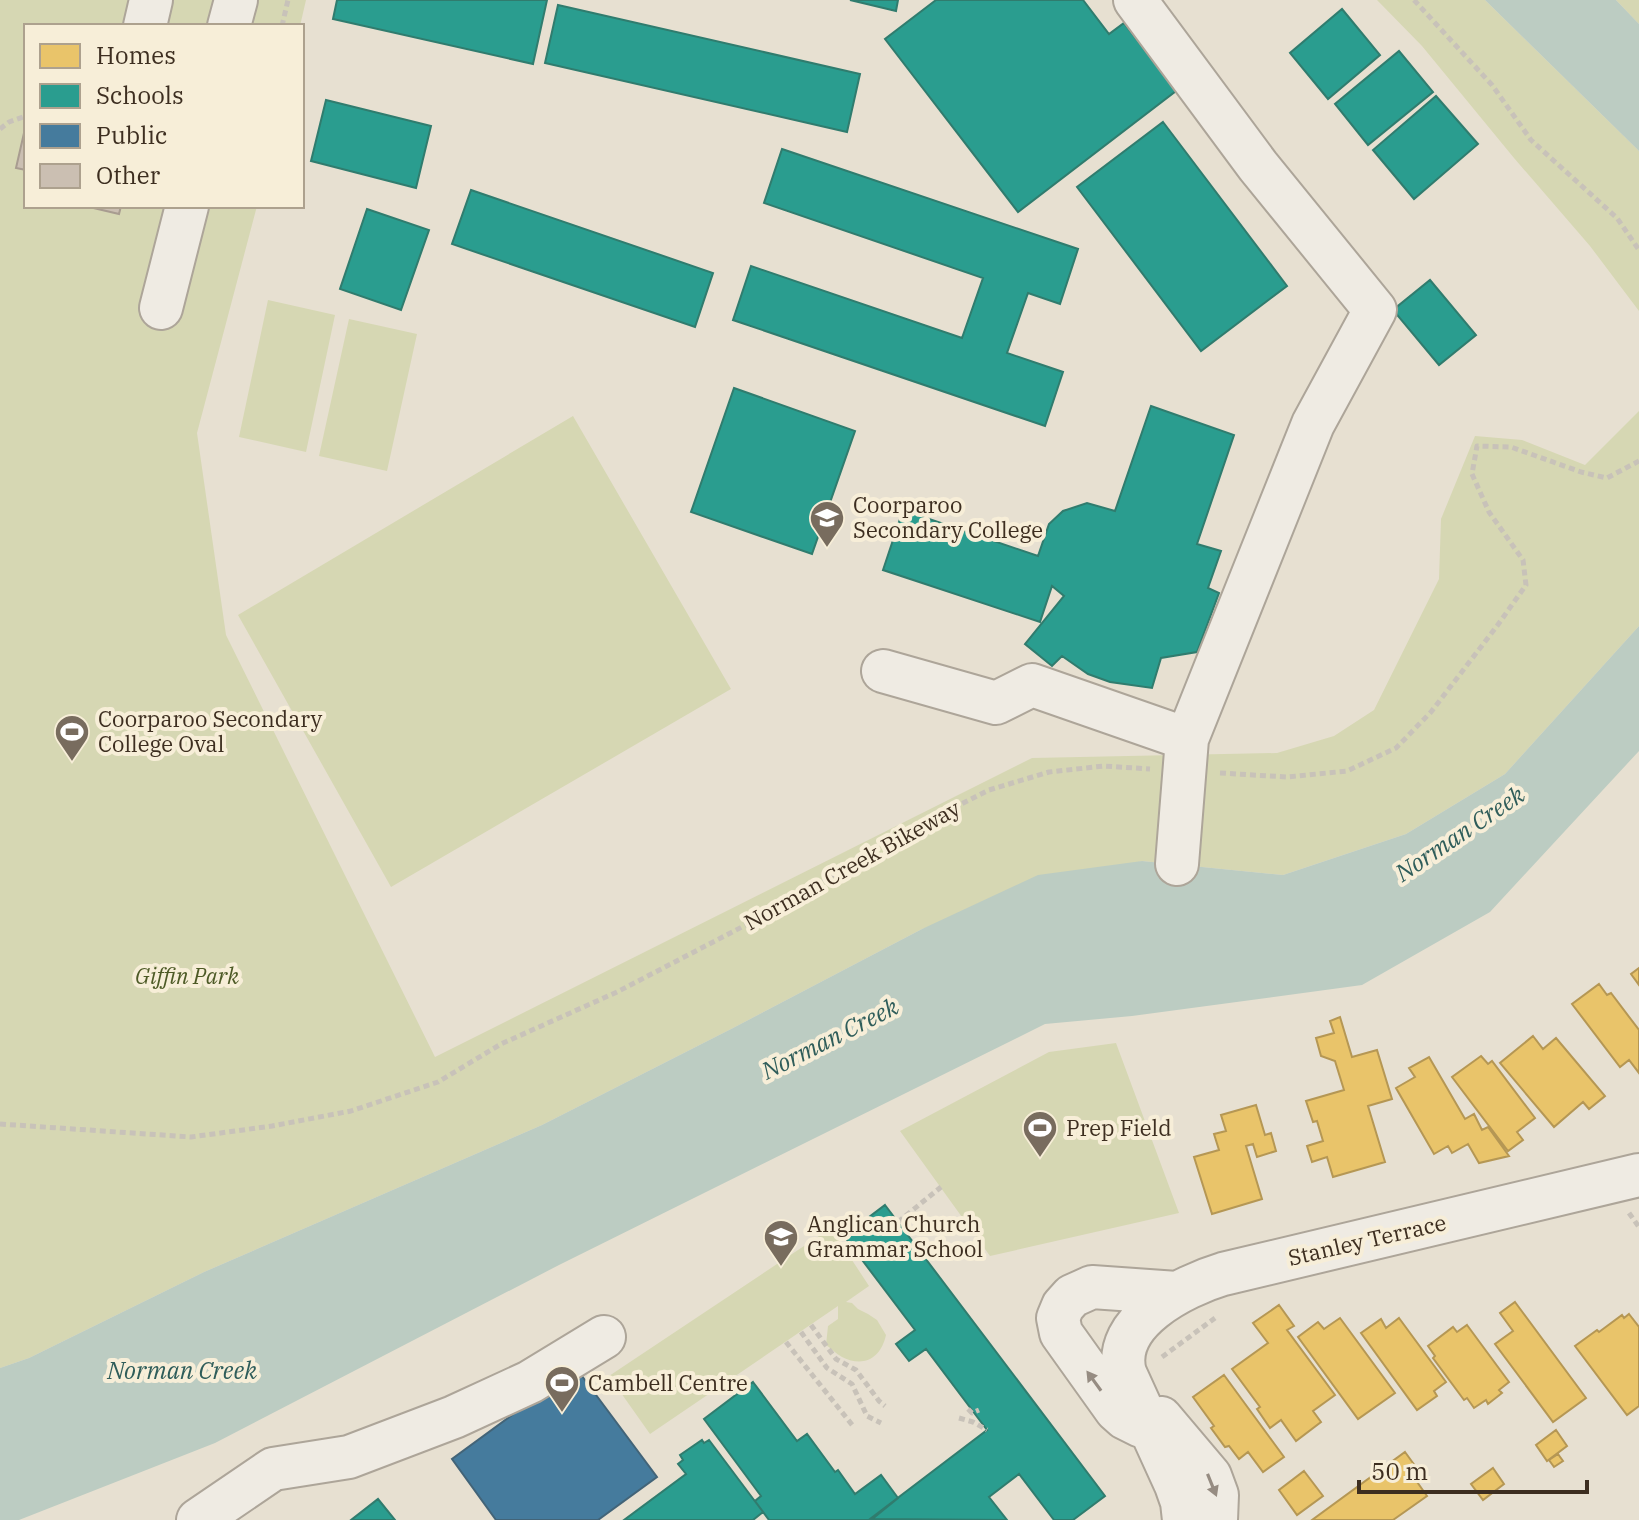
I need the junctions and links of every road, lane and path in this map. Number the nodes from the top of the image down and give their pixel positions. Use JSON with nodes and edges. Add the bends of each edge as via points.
{"nodes":[{"id":1,"x":151,"y":0,"type":"edge"},
{"id":2,"x":236,"y":0,"type":"edge"},
{"id":3,"x":288,"y":0,"type":"edge"},
{"id":4,"x":1135,"y":0,"type":"edge"},
{"id":5,"x":1414,"y":0,"type":"edge"},
{"id":6,"x":145,"y":24,"type":"edge"},
{"id":7,"x":230,"y":24,"type":"edge"},
{"id":8,"x":282,"y":24,"type":"edge"},
{"id":9,"x":24,"y":117,"type":"edge"},
{"id":10,"x":0,"y":129,"type":"edge"},
{"id":11,"x":186,"y":208,"type":"edge"},
{"id":12,"x":1639,"y":250,"type":"edge"},
{"id":13,"x":161,"y":308,"type":"dead end"},
{"id":14,"x":1639,"y":461,"type":"edge"},
{"id":15,"x":883,"y":671,"type":"dead end"},
{"id":16,"x":1186,"y":755,"type":"junction"},
{"id":17,"x":1177,"y":864,"type":"dead end"},
{"id":18,"x":0,"y":1124,"type":"edge"},
{"id":19,"x":1639,"y":1175,"type":"edge"},
{"id":20,"x":941,"y":1187,"type":"dead end"},
{"id":21,"x":898,"y":1222,"type":"dead end"},
{"id":22,"x":1177,"y":1293,"type":"junction"},
{"id":23,"x":811,"y":1325,"type":"dead end"},
{"id":24,"x":801,"y":1332,"type":"dead end"},
{"id":25,"x":604,"y":1337,"type":"dead end"},
{"id":26,"x":786,"y":1342,"type":"dead end"},
{"id":27,"x":1126,"y":1366,"type":"junction"},
{"id":28,"x":885,"y":1406,"type":"dead end"},
{"id":29,"x":968,"y":1409,"type":"dead end"},
{"id":30,"x":979,"y":1410,"type":"dead end"},
{"id":31,"x":959,"y":1418,"type":"dead end"},
{"id":32,"x":881,"y":1423,"type":"dead end"},
{"id":33,"x":853,"y":1426,"type":"dead end"},
{"id":34,"x":987,"y":1430,"type":"dead end"},
{"id":35,"x":1152,"y":1431,"type":"junction"},
{"id":36,"x":198,"y":1520,"type":"edge"},
{"id":37,"x":1191,"y":1520,"type":"edge"}],
"edges":[{"from":1,"to":6,"type":"street"},
{"from":2,"to":7,"type":"street"},
{"from":3,"to":8,"type":"path"},
{"from":4,"to":16,"type":"street","via":[[1258,166],[1375,310],[1313,424]]},
{"from":5,"to":12,"type":"path","via":[[1492,85],[1531,140],[1617,218]]},
{"from":9,"to":10,"type":"path"},
{"from":11,"to":13,"type":"street"},
{"from":14,"to":16,"type":"path","name":"Norman Creek Bikeway","via":[[1607,478],[1511,447],[1477,446],[1472,474],[1489,512],[1523,560],[1526,585],[1431,712],[1396,748],[1347,771],[1287,777]]},
{"from":15,"to":16,"type":"street","via":[[996,703],[1032,685]]},
{"from":16,"to":17,"type":"street"},
{"from":16,"to":18,"type":"path","name":"Norman Creek Bikeway","via":[[1049,772],[989,790],[862,854],[811,891],[617,992],[501,1044],[438,1082],[351,1111],[191,1137]]},
{"from":19,"to":22,"type":"street","name":"Stanley Terrace","via":[[1223,1274]]},
{"from":20,"to":21,"type":"path"},
{"from":22,"to":27,"type":"street","name":"Stanley Terrace","via":[[1138,1325],[1127,1341]]},
{"from":35,"to":22,"type":"street","one_way":true,"via":[[1116,1410],[1061,1333],[1059,1312],[1072,1296],[1092,1287]]},
{"from":23,"to":28,"type":"path","via":[[836,1359],[856,1370]]},
{"from":24,"to":32,"type":"path","via":[[827,1368],[852,1384],[867,1416]]},
{"from":25,"to":36,"type":"street","via":[[530,1382],[454,1417],[349,1457],[273,1469]]},
{"from":26,"to":33,"type":"path"},
{"from":27,"to":35,"type":"street"},
{"from":27,"to":37,"type":"street","one_way":true,"via":[[1210,1476],[1217,1495]]},
{"from":29,"to":30,"type":"path"},
{"from":31,"to":34,"type":"path"},
{"from":35,"to":37,"type":"street"}]}
